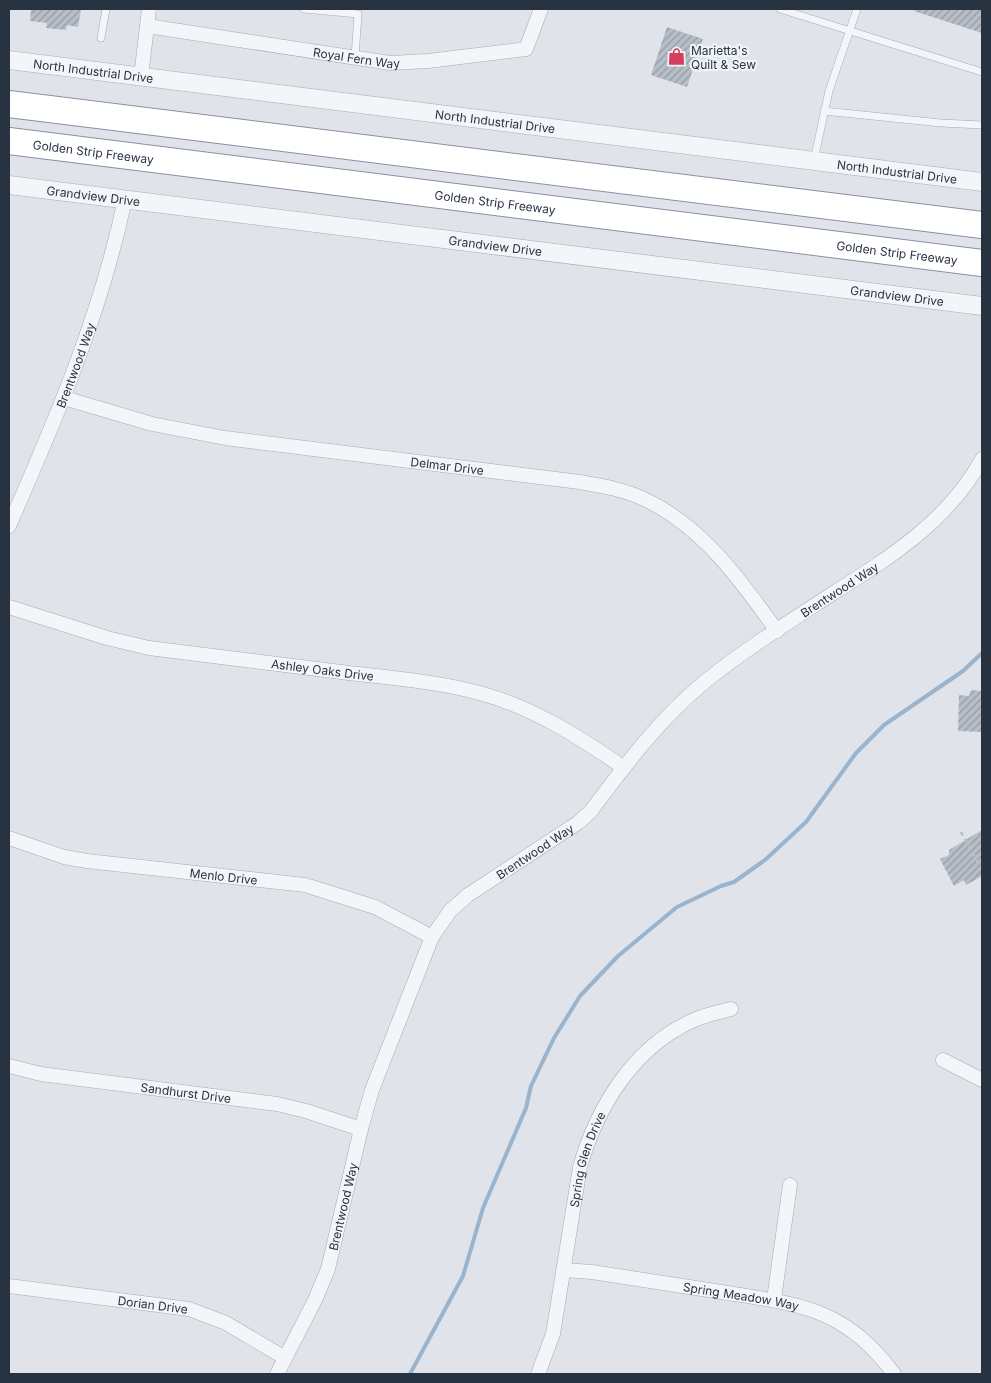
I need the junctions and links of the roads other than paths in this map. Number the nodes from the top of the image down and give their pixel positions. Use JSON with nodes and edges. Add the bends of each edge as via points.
{"nodes":[{"id":1,"x":106,"y":9,"type":"edge"},
{"id":2,"x":149,"y":9,"type":"edge"},
{"id":3,"x":304,"y":9,"type":"edge"},
{"id":4,"x":541,"y":9,"type":"edge"},
{"id":5,"x":780,"y":9,"type":"edge"},
{"id":6,"x":857,"y":9,"type":"edge"},
{"id":7,"x":147,"y":26,"type":"junction"},
{"id":8,"x":850,"y":31,"type":"junction"},
{"id":9,"x":101,"y":38,"type":"dead end"},
{"id":10,"x":355,"y":58,"type":"junction"},
{"id":11,"x":9,"y":60,"type":"edge"},
{"id":12,"x":982,"y":72,"type":"edge"},
{"id":13,"x":140,"y":76,"type":"junction"},
{"id":14,"x":9,"y":104,"type":"edge"},
{"id":15,"x":824,"y":111,"type":"junction"},
{"id":16,"x":982,"y":125,"type":"edge"},
{"id":17,"x":9,"y":141,"type":"edge"},
{"id":18,"x":814,"y":161,"type":"junction"},
{"id":19,"x":982,"y":182,"type":"edge"},
{"id":20,"x":9,"y":185,"type":"edge"},
{"id":21,"x":125,"y":199,"type":"junction"},
{"id":22,"x":982,"y":225,"type":"edge"},
{"id":23,"x":982,"y":262,"type":"edge"},
{"id":24,"x":982,"y":306,"type":"edge"},
{"id":25,"x":64,"y":398,"type":"junction"},
{"id":26,"x":982,"y":459,"type":"edge"},
{"id":27,"x":9,"y":526,"type":"edge"},
{"id":28,"x":9,"y":607,"type":"edge"},
{"id":29,"x":777,"y":631,"type":"junction"},
{"id":30,"x":624,"y":768,"type":"junction"},
{"id":31,"x":9,"y":838,"type":"edge"},
{"id":32,"x":432,"y":937,"type":"junction"},
{"id":33,"x":731,"y":1009,"type":"dead end"},
{"id":34,"x":942,"y":1060,"type":"dead end"},
{"id":35,"x":9,"y":1066,"type":"edge"},
{"id":36,"x":982,"y":1080,"type":"edge"},
{"id":37,"x":360,"y":1129,"type":"junction"},
{"id":38,"x":790,"y":1185,"type":"dead end"},
{"id":39,"x":564,"y":1270,"type":"junction"},
{"id":40,"x":9,"y":1286,"type":"edge"},
{"id":41,"x":774,"y":1299,"type":"junction"},
{"id":42,"x":285,"y":1358,"type":"junction"},
{"id":43,"x":277,"y":1374,"type":"edge"},
{"id":44,"x":538,"y":1374,"type":"edge"},
{"id":45,"x":894,"y":1374,"type":"edge"}],
"edges":[{"from":1,"to":9,"type":"lane"},
{"from":2,"to":7,"type":"street"},
{"from":3,"to":10,"type":"lane","via":[[358,14]]},
{"from":4,"to":10,"type":"street","name":"Royal Fern Way","via":[[526,50],[418,62],[390,63]]},
{"from":5,"to":8,"type":"lane"},
{"from":6,"to":8,"type":"lane"},
{"from":7,"to":10,"type":"street","name":"Royal Fern Way"},
{"from":7,"to":13,"type":"street"},
{"from":8,"to":12,"type":"lane"},
{"from":8,"to":15,"type":"lane"},
{"from":11,"to":13,"type":"street","name":"North Industrial Drive"},
{"from":13,"to":18,"type":"street","name":"North Industrial Drive"},
{"from":14,"to":22,"type":"highway"},
{"from":15,"to":16,"type":"lane"},
{"from":15,"to":18,"type":"lane"},
{"from":17,"to":23,"type":"highway","name":"Golden Strip Freeway"},
{"from":18,"to":19,"type":"street","name":"North Industrial Drive"},
{"from":20,"to":21,"type":"street","name":"Grandview Drive"},
{"from":21,"to":24,"type":"street","name":"Grandview Drive"},
{"from":21,"to":25,"type":"street","name":"Brentwood Way","via":[[95,316]]},
{"from":25,"to":27,"type":"street","name":"Brentwood Way"},
{"from":25,"to":29,"type":"street","name":"Delmar Drive","via":[[152,424],[225,438],[580,482],[626,491],[662,508],[701,538],[728,566]]},
{"from":26,"to":29,"type":"street","name":"Brentwood Way","via":[[958,497],[937,519],[903,547]]},
{"from":28,"to":30,"type":"street","name":"Ashley Oaks Drive","via":[[149,648],[417,681],[484,694],[518,706],[555,725]]},
{"from":29,"to":30,"type":"street","name":"Brentwood Way","via":[[708,679],[683,701]]},
{"from":30,"to":32,"type":"street","name":"Brentwood Way","via":[[579,822],[468,895],[450,910]]},
{"from":31,"to":32,"type":"street","name":"Menlo Drive","via":[[64,857],[87,861],[305,885],[375,907]]},
{"from":32,"to":37,"type":"street","name":"Brentwood Way"},
{"from":33,"to":39,"type":"street","name":"Spring Glen Drive","via":[[694,1020],[664,1038],[629,1070],[613,1091],[587,1141]]},
{"from":34,"to":36,"type":"street"},
{"from":35,"to":37,"type":"street","name":"Sandhurst Drive","via":[[59,1077],[277,1104]]},
{"from":37,"to":42,"type":"street","name":"Brentwood Way","via":[[328,1269]]},
{"from":38,"to":41,"type":"street"},
{"from":39,"to":41,"type":"street","name":"Spring Meadow Way"},
{"from":39,"to":44,"type":"street","name":"Spring Glen Drive","via":[[552,1334]]},
{"from":40,"to":42,"type":"street","name":"Dorian Drive","via":[[189,1309],[226,1323]]},
{"from":41,"to":45,"type":"street","name":"Spring Meadow Way","via":[[809,1308],[843,1325],[866,1343]]},
{"from":42,"to":43,"type":"street","name":"Brentwood Way"}]}
